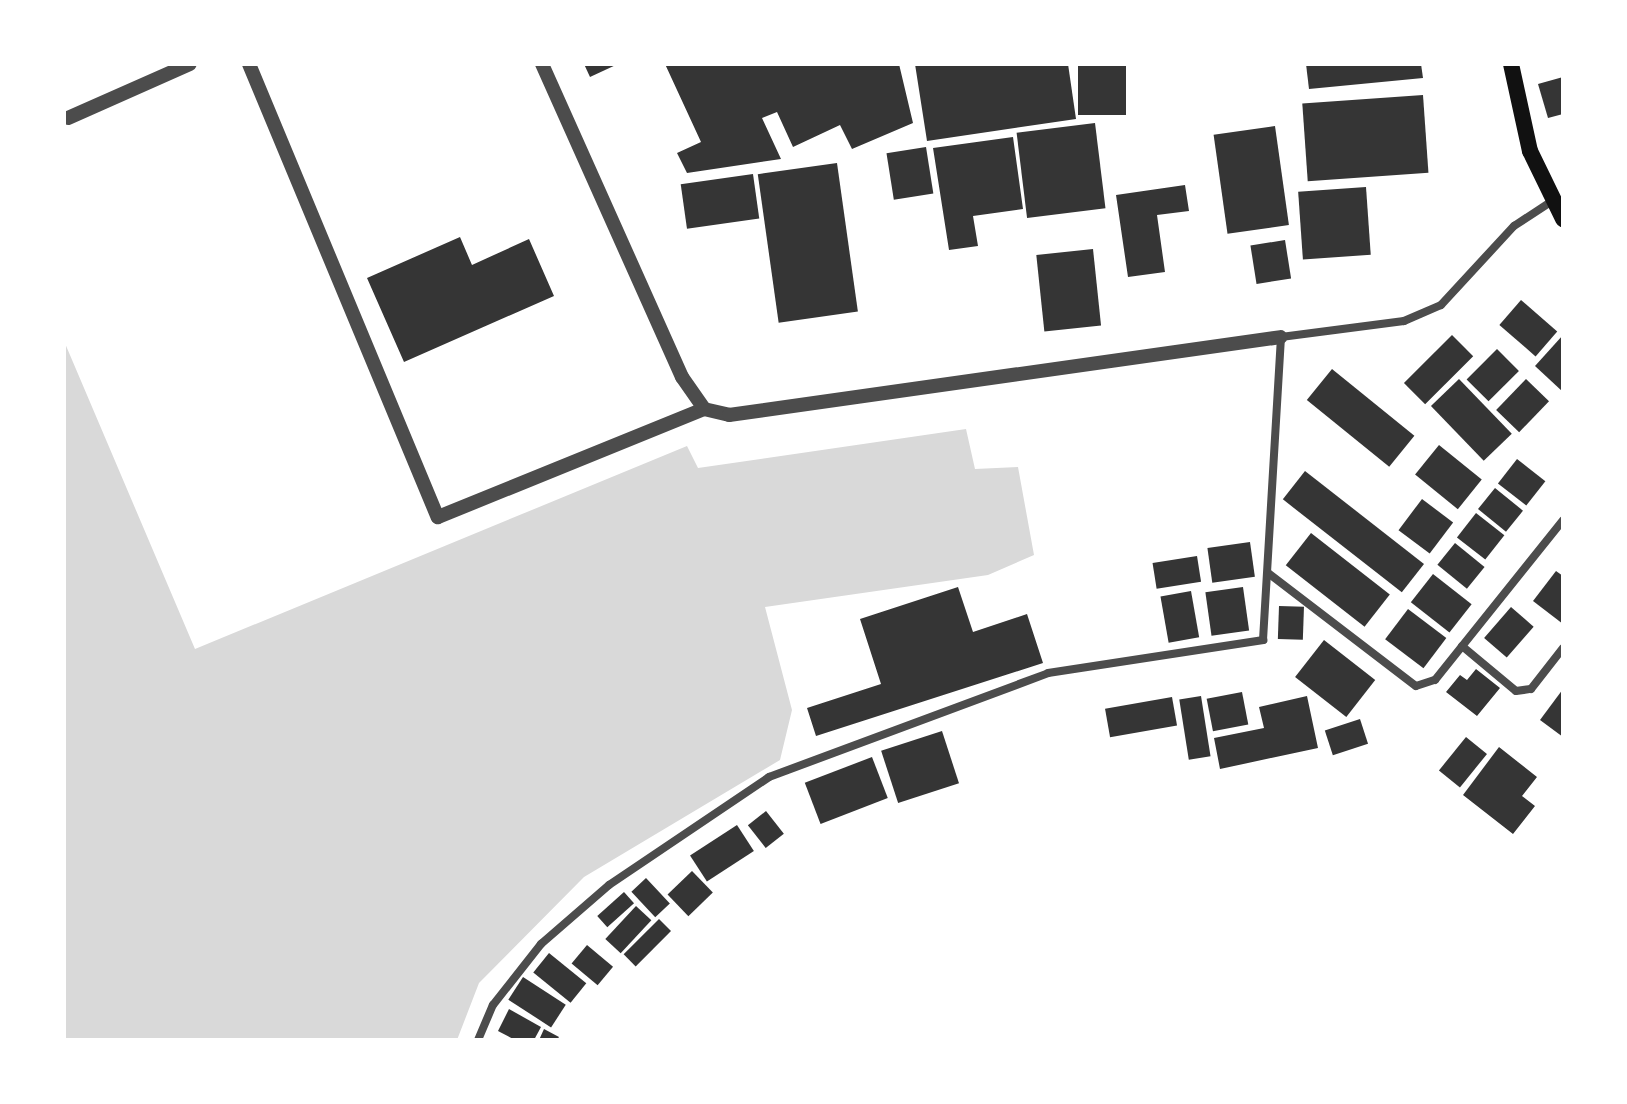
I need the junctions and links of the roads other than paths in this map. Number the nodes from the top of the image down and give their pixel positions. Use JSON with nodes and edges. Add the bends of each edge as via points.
{"nodes":[{"id":1,"x":190,"y":64,"type":"edge"},
{"id":2,"x":249,"y":64,"type":"edge"},
{"id":3,"x":542,"y":64,"type":"edge"},
{"id":4,"x":1511,"y":64,"type":"edge"},
{"id":5,"x":68,"y":118,"type":"dead end"},
{"id":6,"x":1552,"y":201,"type":"junction"},
{"id":7,"x":1563,"y":219,"type":"edge"},
{"id":8,"x":1281,"y":337,"type":"junction"},
{"id":9,"x":704,"y":409,"type":"junction"},
{"id":10,"x":1563,"y":520,"type":"edge"},
{"id":11,"x":1268,"y":573,"type":"junction"},
{"id":12,"x":1462,"y":646,"type":"junction"},
{"id":13,"x":1563,"y":648,"type":"edge"},
{"id":14,"x":478,"y":1040,"type":"edge"}],
"edges":[{"from":1,"to":5,"type":"street"},
{"from":2,"to":9,"type":"street","via":[[438,517]]},
{"from":3,"to":9,"type":"street","via":[[682,377]]},
{"from":4,"to":6,"type":"main road","via":[[1530,151]]},
{"from":6,"to":7,"type":"main road"},
{"from":6,"to":8,"type":"street","via":[[1514,226],[1441,305],[1404,321]]},
{"from":8,"to":9,"type":"street","via":[[729,415]]},
{"from":8,"to":11,"type":"street"},
{"from":10,"to":12,"type":"street"},
{"from":11,"to":12,"type":"street","via":[[1416,686],[1435,680]]},
{"from":11,"to":14,"type":"street","via":[[1263,640],[1048,673],[769,777],[609,885],[541,944],[493,1005]]},
{"from":12,"to":13,"type":"street","via":[[1516,691],[1531,689]]}]}
